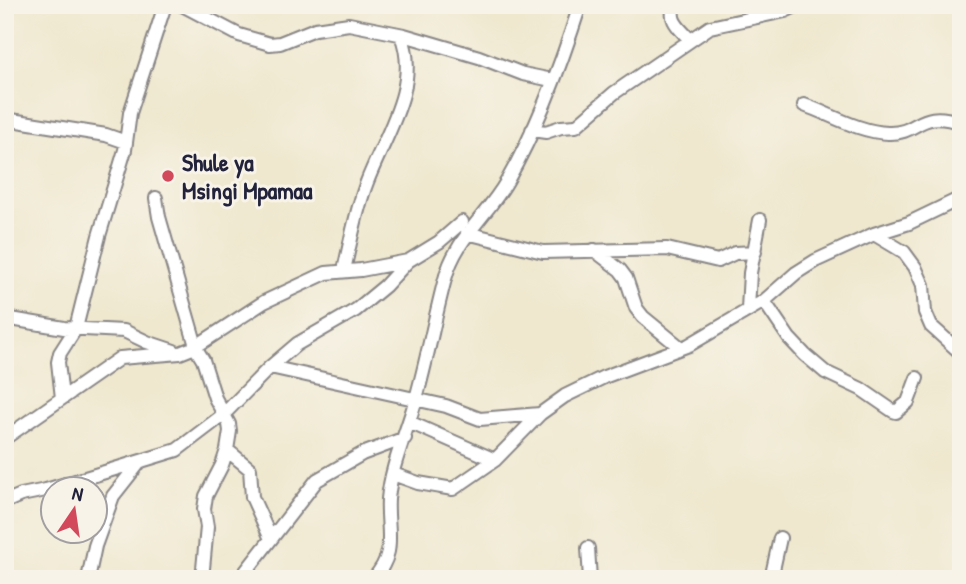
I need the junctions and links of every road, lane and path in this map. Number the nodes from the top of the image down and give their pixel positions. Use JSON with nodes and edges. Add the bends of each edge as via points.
{"nodes":[{"id":1,"x":165,"y":5,"type":"edge"},
{"id":2,"x":183,"y":5,"type":"edge"},
{"id":3,"x":580,"y":5,"type":"edge"},
{"id":4,"x":676,"y":5,"type":"edge"},
{"id":5,"x":798,"y":5,"type":"edge"},
{"id":6,"x":401,"y":35,"type":"junction"},
{"id":7,"x":690,"y":40,"type":"junction"},
{"id":8,"x":552,"y":80,"type":"junction"},
{"id":9,"x":804,"y":105,"type":"dead end"},
{"id":10,"x":5,"y":119,"type":"edge"},
{"id":11,"x":961,"y":123,"type":"edge"},
{"id":12,"x":533,"y":130,"type":"junction"},
{"id":13,"x":126,"y":142,"type":"junction"},
{"id":14,"x":156,"y":198,"type":"dead end"},
{"id":15,"x":961,"y":198,"type":"edge"},
{"id":16,"x":760,"y":220,"type":"dead end"},
{"id":17,"x":464,"y":227,"type":"junction"},
{"id":18,"x":874,"y":234,"type":"junction"},
{"id":19,"x":594,"y":250,"type":"junction"},
{"id":20,"x":755,"y":252,"type":"junction"},
{"id":21,"x":408,"y":261,"type":"junction"},
{"id":22,"x":344,"y":270,"type":"junction"},
{"id":23,"x":764,"y":301,"type":"junction"},
{"id":24,"x":748,"y":309,"type":"junction"},
{"id":25,"x":5,"y":318,"type":"edge"},
{"id":26,"x":76,"y":328,"type":"junction"},
{"id":27,"x":195,"y":346,"type":"junction"},
{"id":28,"x":681,"y":348,"type":"junction"},
{"id":29,"x":961,"y":352,"type":"edge"},
{"id":30,"x":180,"y":353,"type":"junction"},
{"id":31,"x":270,"y":367,"type":"junction"},
{"id":32,"x":917,"y":378,"type":"dead end"},
{"id":33,"x":62,"y":398,"type":"junction"},
{"id":34,"x":416,"y":401,"type":"junction"},
{"id":35,"x":540,"y":414,"type":"junction"},
{"id":36,"x":223,"y":415,"type":"junction"},
{"id":37,"x":409,"y":422,"type":"junction"},
{"id":38,"x":5,"y":438,"type":"edge"},
{"id":39,"x":405,"y":438,"type":"junction"},
{"id":40,"x":227,"y":450,"type":"junction"},
{"id":41,"x":495,"y":460,"type":"junction"},
{"id":42,"x":139,"y":462,"type":"junction"},
{"id":43,"x":393,"y":474,"type":"junction"},
{"id":44,"x":5,"y":502,"type":"edge"},
{"id":45,"x":780,"y":538,"type":"dead end"},
{"id":46,"x":271,"y":539,"type":"junction"},
{"id":47,"x":588,"y":548,"type":"dead end"},
{"id":48,"x":88,"y":579,"type":"edge"},
{"id":49,"x":202,"y":579,"type":"edge"},
{"id":50,"x":240,"y":579,"type":"edge"},
{"id":51,"x":373,"y":579,"type":"edge"},
{"id":52,"x":590,"y":579,"type":"edge"},
{"id":53,"x":771,"y":579,"type":"edge"}],
"edges":[{"from":1,"to":13,"type":"street","via":[[130,113]]},
{"from":2,"to":6,"type":"street","via":[[239,35],[270,44],[345,24]]},
{"from":3,"to":8,"type":"street"},
{"from":4,"to":7,"type":"street","via":[[673,19]]},
{"from":5,"to":7,"type":"street","via":[[710,27]]},
{"from":6,"to":8,"type":"street"},
{"from":6,"to":22,"type":"street","via":[[407,76],[394,121],[357,209]]},
{"from":7,"to":12,"type":"street","via":[[576,126]]},
{"from":8,"to":12,"type":"street"},
{"from":9,"to":11,"type":"street","via":[[889,133],[936,117]]},
{"from":10,"to":13,"type":"street"},
{"from":12,"to":17,"type":"street","via":[[494,202]]},
{"from":13,"to":26,"type":"street"},
{"from":14,"to":27,"type":"street"},
{"from":15,"to":18,"type":"street"},
{"from":16,"to":20,"type":"street"},
{"from":17,"to":19,"type":"street","via":[[535,251]]},
{"from":17,"to":21,"type":"street"},
{"from":17,"to":34,"type":"street","via":[[445,278]]},
{"from":18,"to":23,"type":"street","via":[[803,268]]},
{"from":18,"to":29,"type":"street","via":[[904,252],[923,285],[931,327]]},
{"from":19,"to":20,"type":"street","via":[[667,249],[718,261],[735,253]]},
{"from":19,"to":28,"type":"street","via":[[626,278],[643,317]]},
{"from":20,"to":24,"type":"street"},
{"from":21,"to":22,"type":"street"},
{"from":21,"to":31,"type":"street","via":[[356,310],[306,338]]},
{"from":22,"to":27,"type":"street","via":[[326,273],[264,302]]},
{"from":23,"to":24,"type":"street"},
{"from":23,"to":32,"type":"street","via":[[805,355],[825,372],[893,411],[908,402]]},
{"from":24,"to":28,"type":"street"},
{"from":25,"to":26,"type":"street"},
{"from":26,"to":30,"type":"street","via":[[127,331]]},
{"from":26,"to":33,"type":"street","via":[[58,362]]},
{"from":27,"to":30,"type":"street"},
{"from":27,"to":36,"type":"street"},
{"from":28,"to":35,"type":"street","via":[[604,377]]},
{"from":30,"to":33,"type":"street","via":[[120,358]]},
{"from":31,"to":34,"type":"street"},
{"from":31,"to":36,"type":"street"},
{"from":33,"to":38,"type":"street"},
{"from":34,"to":35,"type":"street","via":[[480,419]]},
{"from":34,"to":37,"type":"street"},
{"from":35,"to":41,"type":"street"},
{"from":36,"to":40,"type":"street","via":[[230,431]]},
{"from":36,"to":42,"type":"street","via":[[177,450]]},
{"from":37,"to":39,"type":"street"},
{"from":37,"to":41,"type":"street"},
{"from":39,"to":43,"type":"street"},
{"from":39,"to":46,"type":"street","via":[[362,454],[317,480]]},
{"from":40,"to":46,"type":"street","via":[[250,468],[253,497]]},
{"from":40,"to":49,"type":"street","via":[[206,495]]},
{"from":41,"to":43,"type":"street","via":[[453,489]]},
{"from":42,"to":44,"type":"street"},
{"from":42,"to":48,"type":"street","via":[[113,496]]},
{"from":43,"to":51,"type":"street","via":[[388,503],[390,546]]},
{"from":45,"to":53,"type":"street"},
{"from":46,"to":50,"type":"street"},
{"from":47,"to":52,"type":"street"}]}
